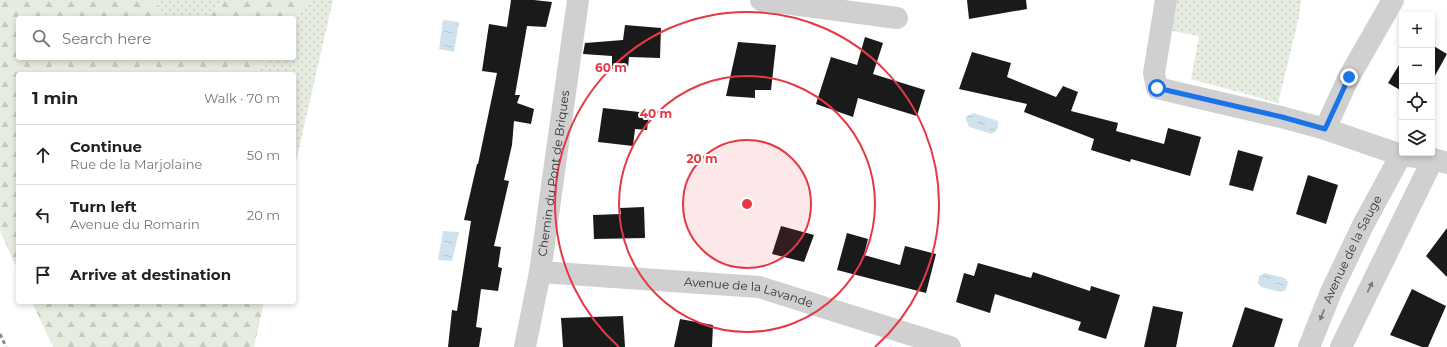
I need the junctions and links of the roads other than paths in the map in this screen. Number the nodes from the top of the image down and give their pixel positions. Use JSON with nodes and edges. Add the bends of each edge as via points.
{"nodes":[{"id":1,"x":578,"y":0,"type":"edge"},
{"id":2,"x":761,"y":0,"type":"edge"},
{"id":3,"x":1166,"y":0,"type":"edge"},
{"id":4,"x":1394,"y":0,"type":"edge"},
{"id":5,"x":897,"y":18,"type":"dead end"},
{"id":6,"x":1325,"y":129,"type":"junction"},
{"id":7,"x":1399,"y":154,"type":"edge"},
{"id":8,"x":1400,"y":156,"type":"edge"},
{"id":9,"x":1408,"y":156,"type":"edge"},
{"id":10,"x":1440,"y":161,"type":"edge"},
{"id":11,"x":540,"y":272,"type":"junction"},
{"id":12,"x":525,"y":347,"type":"edge"},
{"id":13,"x":950,"y":347,"type":"edge"},
{"id":14,"x":1309,"y":347,"type":"edge"},
{"id":15,"x":1340,"y":347,"type":"edge"}],
"edges":[{"from":1,"to":11,"type":"street","name":"Chemin du Pont de Briques"},
{"from":2,"to":5,"type":"street"},
{"from":3,"to":6,"type":"street","via":[[1154,73],[1157,88]]},
{"from":4,"to":6,"type":"street","via":[[1349,77]]},
{"from":6,"to":7,"type":"street"},
{"from":8,"to":14,"type":"street","name":"Avenue de la Sauge","one_way":true,"via":[[1363,225],[1331,292]]},
{"from":9,"to":10,"type":"street"},
{"from":15,"to":10,"type":"street","one_way":true},
{"from":11,"to":12,"type":"street","name":"Chemin du Pont de Briques"},
{"from":11,"to":13,"type":"street","name":"Avenue de la Lavande","via":[[759,287]]}]}
